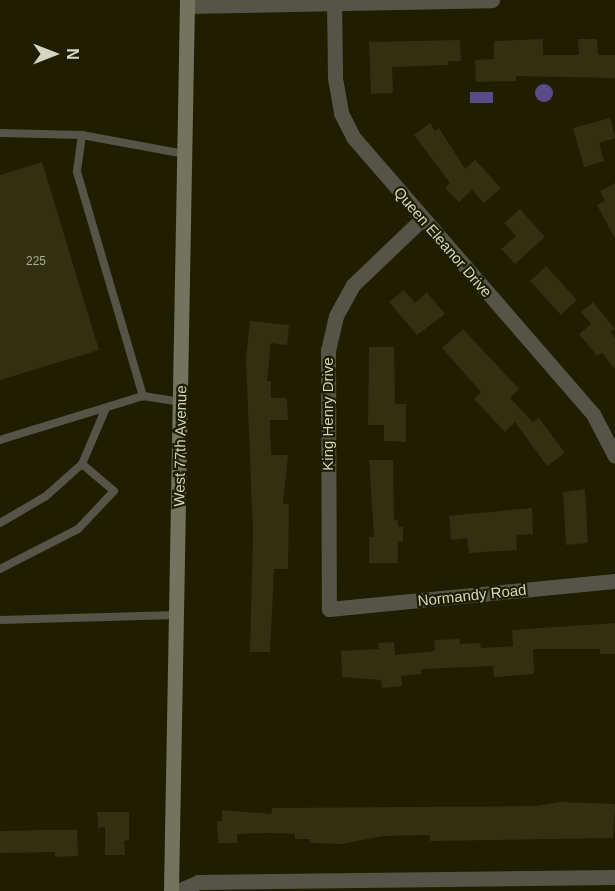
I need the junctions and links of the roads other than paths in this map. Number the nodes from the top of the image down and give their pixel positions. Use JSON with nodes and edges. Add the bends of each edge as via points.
{"nodes":[{"id":1,"x":492,"y":0,"type":"edge"},
{"id":2,"x":334,"y":2,"type":"junction"},
{"id":3,"x":187,"y":3,"type":"edge"},
{"id":4,"x":0,"y":133,"type":"edge"},
{"id":5,"x":82,"y":135,"type":"junction"},
{"id":6,"x":184,"y":154,"type":"junction"},
{"id":7,"x":422,"y":219,"type":"junction"},
{"id":8,"x":143,"y":396,"type":"junction"},
{"id":9,"x":180,"y":402,"type":"junction"},
{"id":10,"x":106,"y":408,"type":"junction"},
{"id":11,"x":0,"y":440,"type":"edge"},
{"id":12,"x":615,"y":456,"type":"edge"},
{"id":13,"x":82,"y":464,"type":"junction"},
{"id":14,"x":0,"y":522,"type":"edge"},
{"id":15,"x":0,"y":569,"type":"edge"},
{"id":16,"x":615,"y":581,"type":"edge"},
{"id":17,"x":329,"y":609,"type":"joint"},
{"id":18,"x":177,"y":615,"type":"junction"},
{"id":19,"x":0,"y":620,"type":"edge"},
{"id":20,"x":615,"y":877,"type":"edge"},
{"id":21,"x":171,"y":891,"type":"edge"},
{"id":22,"x":178,"y":891,"type":"edge"}],
"edges":[{"from":1,"to":2,"type":"street"},
{"from":2,"to":3,"type":"street"},
{"from":2,"to":7,"type":"street","name":"Queen Eleanor Drive","via":[[335,78],[341,112],[354,137]]},
{"from":3,"to":6,"type":"street","name":"West 77th Avenue"},
{"from":4,"to":5,"type":"lane"},
{"from":5,"to":6,"type":"lane"},
{"from":5,"to":8,"type":"lane","via":[[77,172]]},
{"from":6,"to":9,"type":"street","name":"West 77th Avenue"},
{"from":7,"to":12,"type":"street","name":"Queen Eleanor Drive","via":[[593,414]]},
{"from":7,"to":17,"type":"street","name":"King Henry Drive","via":[[352,285],[336,316],[328,350]]},
{"from":8,"to":9,"type":"lane"},
{"from":8,"to":10,"type":"lane"},
{"from":9,"to":18,"type":"street","name":"West 77th Avenue"},
{"from":10,"to":11,"type":"lane"},
{"from":10,"to":13,"type":"lane"},
{"from":13,"to":14,"type":"lane","via":[[46,496]]},
{"from":13,"to":15,"type":"lane","via":[[114,491],[78,529]]},
{"from":16,"to":17,"type":"street","name":"Normandy Road"},
{"from":18,"to":19,"type":"lane"},
{"from":18,"to":21,"type":"street","name":"West 77th Avenue"},
{"from":20,"to":22,"type":"street","via":[[198,882]]}]}
